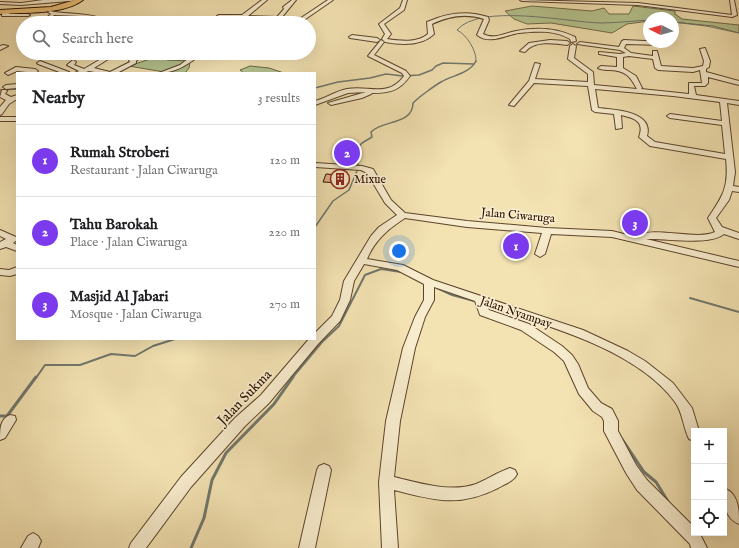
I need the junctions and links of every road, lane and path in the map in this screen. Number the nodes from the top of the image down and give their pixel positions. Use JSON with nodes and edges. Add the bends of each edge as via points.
{"nodes":[{"id":1,"x":79,"y":0,"type":"edge"},
{"id":2,"x":265,"y":0,"type":"edge"},
{"id":3,"x":294,"y":0,"type":"edge"},
{"id":4,"x":331,"y":0,"type":"edge"},
{"id":5,"x":402,"y":0,"type":"edge"},
{"id":6,"x":405,"y":0,"type":"edge"},
{"id":7,"x":522,"y":0,"type":"edge"},
{"id":8,"x":732,"y":0,"type":"edge"},
{"id":9,"x":35,"y":1,"type":"edge"},
{"id":10,"x":0,"y":3,"type":"edge"},
{"id":11,"x":63,"y":4,"type":"junction"},
{"id":12,"x":76,"y":8,"type":"dead end"},
{"id":13,"x":29,"y":10,"type":"junction"},
{"id":14,"x":52,"y":10,"type":"junction"},
{"id":15,"x":8,"y":11,"type":"junction"},
{"id":16,"x":0,"y":12,"type":"edge"},
{"id":17,"x":27,"y":16,"type":"edge"},
{"id":18,"x":48,"y":16,"type":"edge"},
{"id":19,"x":88,"y":16,"type":"edge"},
{"id":20,"x":244,"y":16,"type":"edge"},
{"id":21,"x":281,"y":16,"type":"edge"},
{"id":22,"x":307,"y":16,"type":"edge"},
{"id":23,"x":387,"y":18,"type":"junction"},
{"id":24,"x":352,"y":37,"type":"dead end"},
{"id":25,"x":382,"y":40,"type":"junction"},
{"id":26,"x":643,"y":43,"type":"edge"},
{"id":27,"x":573,"y":44,"type":"junction"},
{"id":28,"x":654,"y":48,"type":"edge"},
{"id":29,"x":620,"y":49,"type":"junction"},
{"id":30,"x":703,"y":49,"type":"dead end"},
{"id":31,"x":523,"y":51,"type":"dead end"},
{"id":32,"x":601,"y":53,"type":"dead end"},
{"id":33,"x":629,"y":54,"type":"junction"},
{"id":34,"x":620,"y":56,"type":"junction"},
{"id":35,"x":656,"y":58,"type":"junction"},
{"id":36,"x":104,"y":60,"type":"edge"},
{"id":37,"x":132,"y":60,"type":"edge"},
{"id":38,"x":190,"y":60,"type":"edge"},
{"id":39,"x":73,"y":62,"type":"dead end"},
{"id":40,"x":40,"y":63,"type":"dead end"},
{"id":41,"x":537,"y":64,"type":"dead end"},
{"id":42,"x":601,"y":68,"type":"dead end"},
{"id":43,"x":620,"y":69,"type":"junction"},
{"id":44,"x":86,"y":71,"type":"edge"},
{"id":45,"x":0,"y":72,"type":"edge"},
{"id":46,"x":34,"y":72,"type":"edge"},
{"id":47,"x":64,"y":72,"type":"edge"},
{"id":48,"x":106,"y":72,"type":"edge"},
{"id":49,"x":114,"y":72,"type":"edge"},
{"id":50,"x":165,"y":72,"type":"edge"},
{"id":51,"x":704,"y":72,"type":"junction"},
{"id":52,"x":8,"y":73,"type":"junction"},
{"id":53,"x":16,"y":74,"type":"edge"},
{"id":54,"x":532,"y":81,"type":"junction"},
{"id":55,"x":739,"y":83,"type":"edge"},
{"id":56,"x":16,"y":86,"type":"edge"},
{"id":57,"x":591,"y":86,"type":"junction"},
{"id":58,"x":639,"y":88,"type":"dead end"},
{"id":59,"x":693,"y":97,"type":"junction"},
{"id":60,"x":14,"y":98,"type":"edge"},
{"id":61,"x":723,"y":101,"type":"junction"},
{"id":62,"x":316,"y":103,"type":"edge"},
{"id":63,"x":739,"y":103,"type":"edge"},
{"id":64,"x":512,"y":105,"type":"dead end"},
{"id":65,"x":617,"y":112,"type":"junction"},
{"id":66,"x":0,"y":113,"type":"edge"},
{"id":67,"x":670,"y":116,"type":"dead end"},
{"id":68,"x":0,"y":119,"type":"edge"},
{"id":69,"x":16,"y":119,"type":"edge"},
{"id":70,"x":725,"y":123,"type":"junction"},
{"id":71,"x":618,"y":128,"type":"dead end"},
{"id":72,"x":728,"y":157,"type":"junction"},
{"id":73,"x":316,"y":166,"type":"edge"},
{"id":74,"x":729,"y":188,"type":"junction"},
{"id":75,"x":739,"y":190,"type":"edge"},
{"id":76,"x":403,"y":215,"type":"junction"},
{"id":77,"x":719,"y":229,"type":"junction"},
{"id":78,"x":547,"y":231,"type":"junction"},
{"id":79,"x":0,"y":233,"type":"edge"},
{"id":80,"x":739,"y":236,"type":"edge"},
{"id":81,"x":628,"y":237,"type":"junction"},
{"id":82,"x":3,"y":245,"type":"edge"},
{"id":83,"x":16,"y":248,"type":"edge"},
{"id":84,"x":540,"y":254,"type":"dead end"},
{"id":85,"x":361,"y":261,"type":"junction"},
{"id":86,"x":739,"y":264,"type":"edge"},
{"id":87,"x":429,"y":282,"type":"junction"},
{"id":88,"x":480,"y":300,"type":"junction"},
{"id":89,"x":316,"y":339,"type":"edge"},
{"id":90,"x":315,"y":340,"type":"edge"},
{"id":91,"x":10,"y":420,"type":"dead end"},
{"id":92,"x":692,"y":428,"type":"edge"},
{"id":93,"x":0,"y":434,"type":"edge"},
{"id":94,"x":324,"y":470,"type":"dead end"},
{"id":95,"x":510,"y":474,"type":"dead end"},
{"id":96,"x":386,"y":482,"type":"junction"},
{"id":97,"x":727,"y":499,"type":"edge"},
{"id":98,"x":739,"y":517,"type":"edge"},
{"id":99,"x":137,"y":548,"type":"edge"},
{"id":100,"x":307,"y":548,"type":"edge"},
{"id":101,"x":390,"y":548,"type":"edge"},
{"id":102,"x":699,"y":548,"type":"edge"}],
"edges":[{"from":1,"to":9,"type":"street"},
{"from":1,"to":11,"type":"main road"},
{"from":2,"to":20,"type":"street"},
{"from":3,"to":21,"type":"street"},
{"from":4,"to":22,"type":"street"},
{"from":5,"to":23,"type":"street","via":[[399,9]]},
{"from":6,"to":23,"type":"street","via":[[402,9]]},
{"from":7,"to":8,"type":"street","via":[[629,4],[735,15]]},
{"from":9,"to":10,"type":"street"},
{"from":9,"to":13,"type":"street"},
{"from":11,"to":12,"type":"street"},
{"from":11,"to":14,"type":"main road"},
{"from":13,"to":14,"type":"main road"},
{"from":13,"to":15,"type":"main road"},
{"from":14,"to":18,"type":"street"},
{"from":14,"to":19,"type":"street"},
{"from":15,"to":16,"type":"main road"},
{"from":15,"to":17,"type":"street","via":[[4,15]]},
{"from":23,"to":25,"type":"street","via":[[382,24],[388,34]]},
{"from":24,"to":25,"type":"street"},
{"from":25,"to":27,"type":"street","via":[[423,39],[431,34],[429,23],[448,16],[467,14],[486,18],[480,35],[486,38],[498,38],[517,32],[545,31],[565,33],[573,38]]},
{"from":25,"to":62,"type":"street","via":[[371,56],[404,72],[407,76],[404,80],[391,89],[372,91],[360,97],[334,102],[326,100]]},
{"from":26,"to":29,"type":"street","via":[[624,42]]},
{"from":27,"to":29,"type":"street"},
{"from":27,"to":31,"type":"street","via":[[535,43],[525,47]]},
{"from":27,"to":57,"type":"street","via":[[571,59],[591,73]]},
{"from":28,"to":35,"type":"street"},
{"from":29,"to":33,"type":"street","via":[[626,50]]},
{"from":30,"to":51,"type":"street","via":[[707,61]]},
{"from":32,"to":34,"type":"street"},
{"from":33,"to":34,"type":"street"},
{"from":33,"to":35,"type":"street"},
{"from":34,"to":43,"type":"street"},
{"from":35,"to":51,"type":"street","via":[[657,66],[661,68]]},
{"from":36,"to":44,"type":"street"},
{"from":37,"to":49,"type":"street","via":[[134,62]]},
{"from":38,"to":50,"type":"street","via":[[182,66]]},
{"from":39,"to":44,"type":"street","via":[[70,65]]},
{"from":40,"to":47,"type":"street"},
{"from":41,"to":54,"type":"street"},
{"from":42,"to":43,"type":"street"},
{"from":43,"to":58,"type":"street","via":[[634,77]]},
{"from":44,"to":48,"type":"street"},
{"from":45,"to":52,"type":"street"},
{"from":46,"to":52,"type":"street","via":[[17,69]]},
{"from":51,"to":55,"type":"street"},
{"from":51,"to":59,"type":"street","via":[[703,85],[691,84]]},
{"from":52,"to":53,"type":"street"},
{"from":54,"to":57,"type":"street"},
{"from":54,"to":64,"type":"street"},
{"from":56,"to":60,"type":"street","via":[[5,89],[2,95]]},
{"from":57,"to":59,"type":"street"},
{"from":57,"to":65,"type":"street","via":[[594,110]]},
{"from":59,"to":61,"type":"street"},
{"from":60,"to":66,"type":"street","via":[[3,106]]},
{"from":61,"to":63,"type":"street"},
{"from":61,"to":70,"type":"street"},
{"from":65,"to":71,"type":"street"},
{"from":65,"to":72,"type":"street","via":[[642,121],[645,126],[643,138],[653,144]]},
{"from":67,"to":70,"type":"street"},
{"from":68,"to":69,"type":"street"},
{"from":70,"to":72,"type":"street"},
{"from":72,"to":74,"type":"street","via":[[731,172]]},
{"from":73,"to":76,"type":"street","via":[[358,167],[370,171],[387,199]]},
{"from":74,"to":75,"type":"street"},
{"from":74,"to":77,"type":"street","via":[[725,200],[712,218]]},
{"from":76,"to":78,"type":"street","name":"Jalan Ciwaruga"},
{"from":76,"to":85,"type":"street","via":[[374,238]]},
{"from":77,"to":80,"type":"street"},
{"from":77,"to":81,"type":"street","via":[[720,233],[709,237]]},
{"from":78,"to":81,"type":"street","name":"Jalan Ciwaruga","via":[[588,232]]},
{"from":78,"to":84,"type":"street"},
{"from":79,"to":82,"type":"street","via":[[13,239]]},
{"from":81,"to":86,"type":"street","name":"Jalan Ciwaruga"},
{"from":82,"to":83,"type":"street"},
{"from":85,"to":87,"type":"street","name":"Jalan Nyampay","via":[[400,267]]},
{"from":85,"to":89,"type":"street","name":"Jalan Sukma","via":[[349,281],[345,300],[336,318]]},
{"from":87,"to":88,"type":"street","name":"Jalan Nyampay"},
{"from":87,"to":96,"type":"street","via":[[429,300],[413,334],[405,364],[393,421]]},
{"from":88,"to":92,"type":"street","name":"Jalan Nyampay","via":[[591,338],[641,364],[669,386],[687,412]]},
{"from":88,"to":102,"type":"street","via":[[484,312],[525,327],[568,358],[583,391],[597,407],[607,413],[611,421],[611,431],[642,485],[695,539]]},
{"from":90,"to":99,"type":"street","name":"Jalan Sukma","via":[[265,399],[240,422],[186,482]]},
{"from":91,"to":93,"type":"street"},
{"from":94,"to":100,"type":"street"},
{"from":95,"to":96,"type":"street","via":[[483,488],[461,494]]},
{"from":96,"to":101,"type":"street"},
{"from":97,"to":98,"type":"street"}]}
